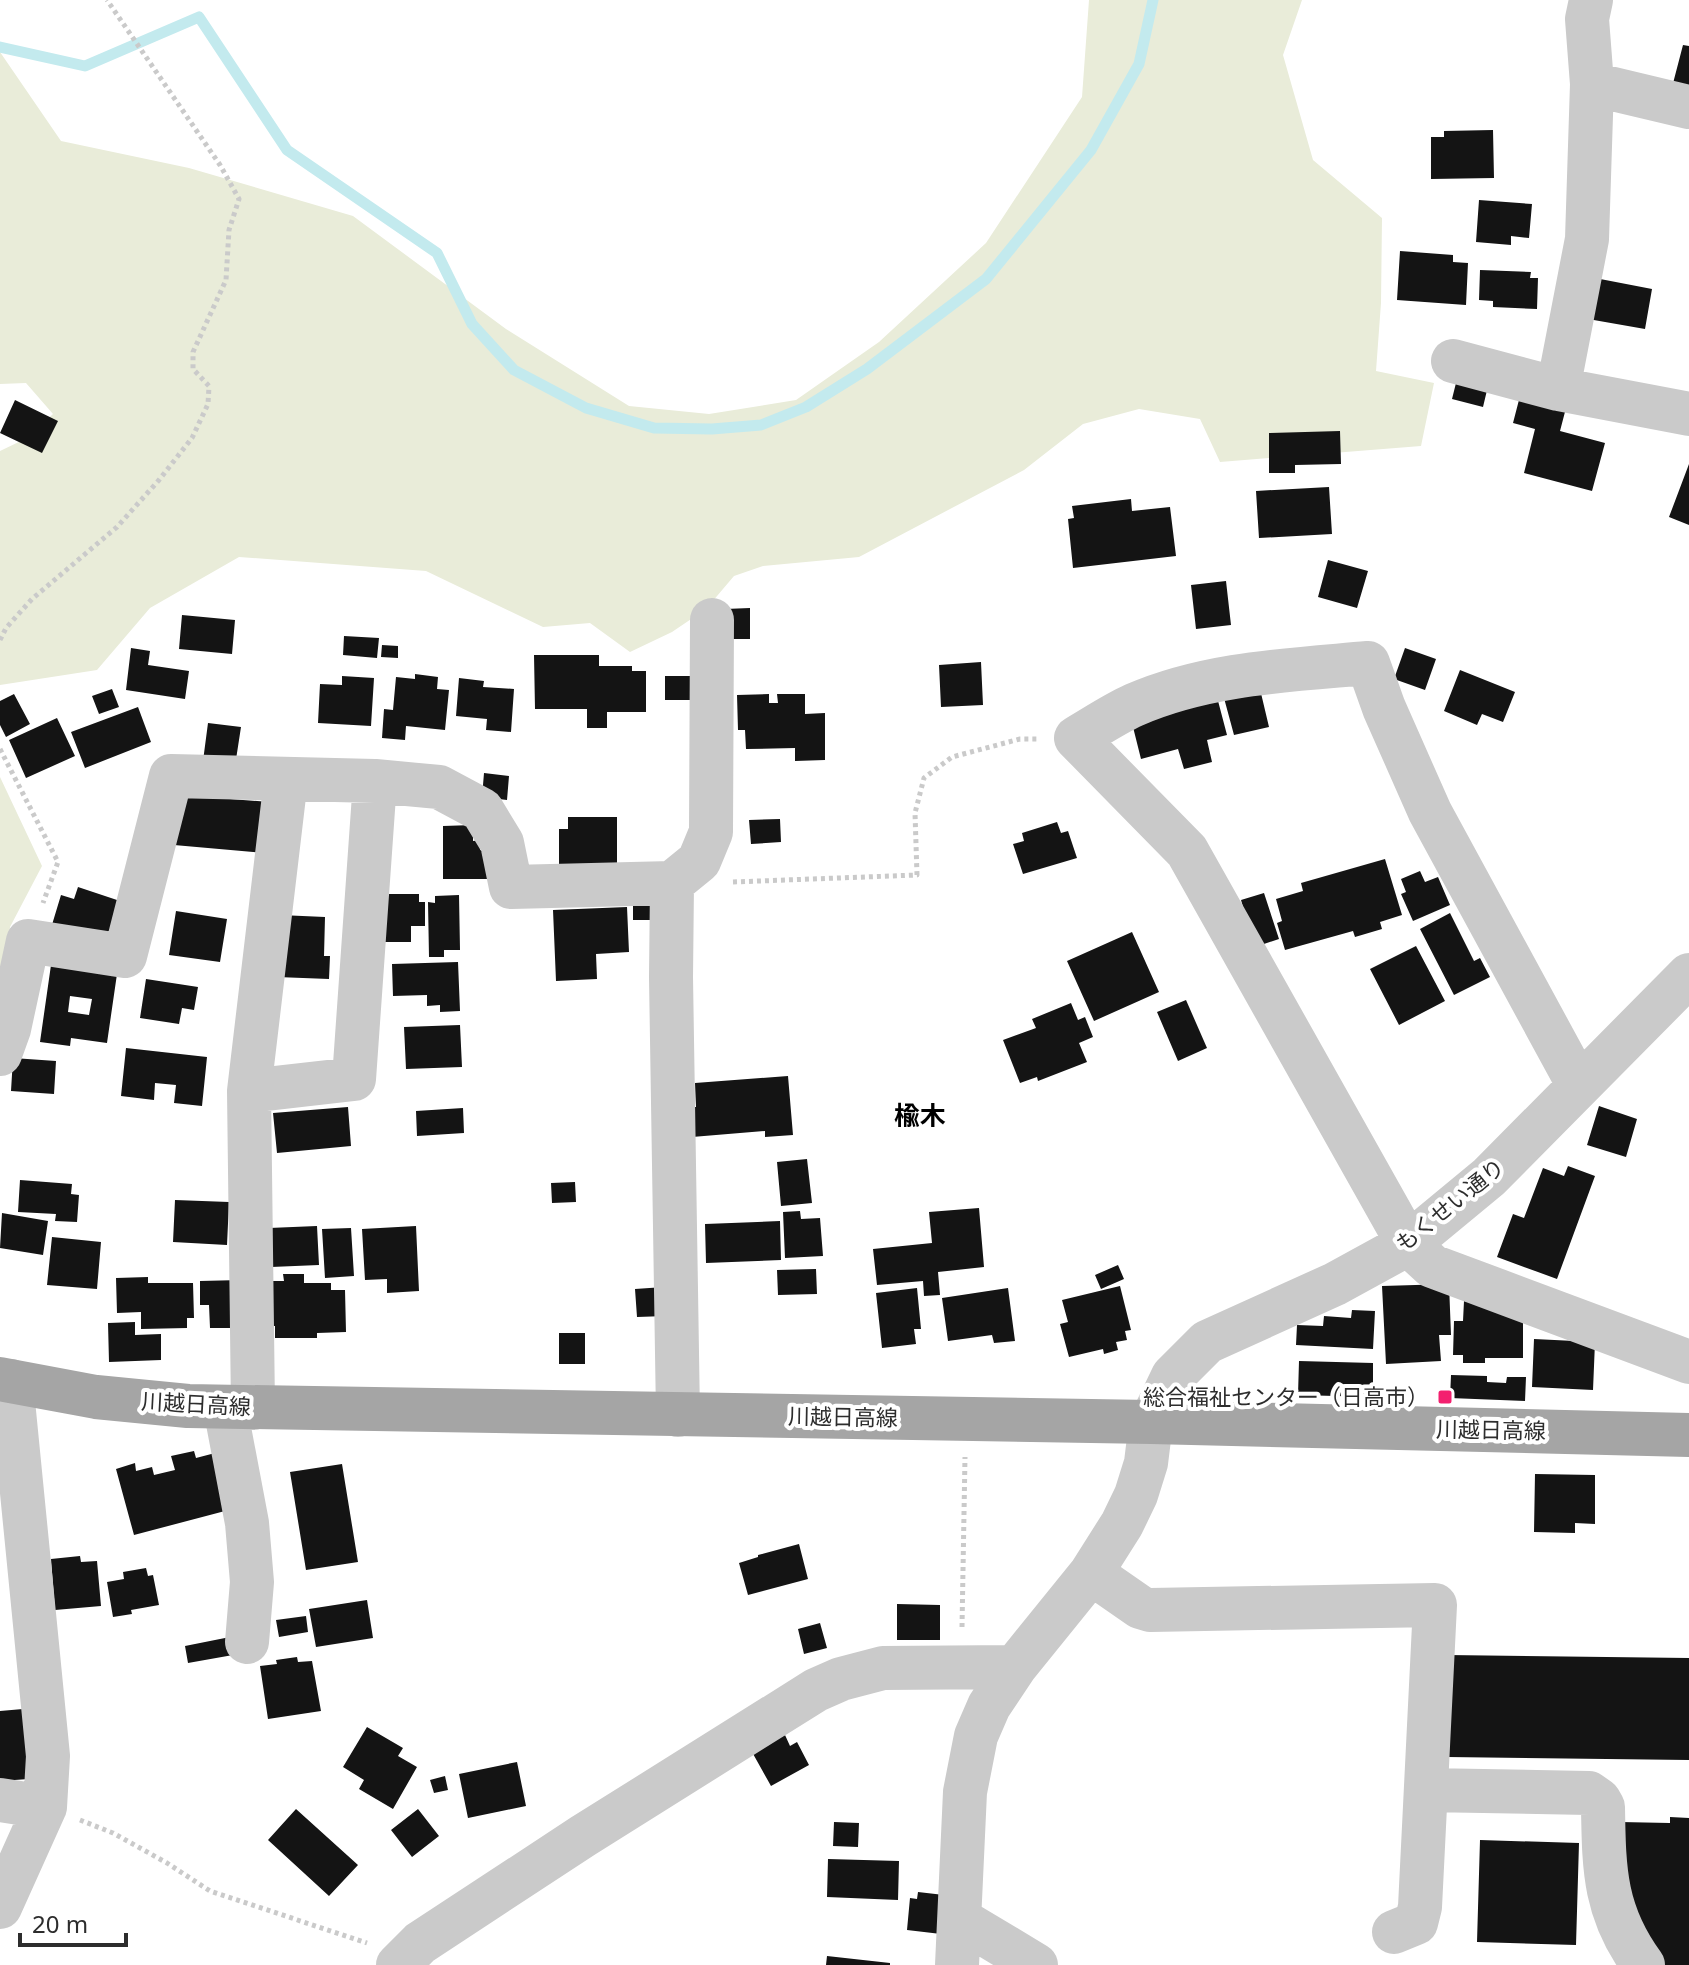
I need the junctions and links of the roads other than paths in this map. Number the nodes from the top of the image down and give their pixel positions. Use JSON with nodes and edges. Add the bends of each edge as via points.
{"nodes":[{"id":1,"x":1591,"y":0,"type":"edge"},
{"id":2,"x":1592,"y":84,"type":"junction"},
{"id":3,"x":1689,"y":107,"type":"edge"},
{"id":4,"x":1453,"y":361,"type":"dead end"},
{"id":5,"x":1558,"y":389,"type":"junction"},
{"id":6,"x":1689,"y":414,"type":"edge"},
{"id":7,"x":712,"y":620,"type":"dead end"},
{"id":8,"x":286,"y":779,"type":"junction"},
{"id":9,"x":375,"y":781,"type":"junction"},
{"id":10,"x":672,"y":883,"type":"junction"},
{"id":11,"x":1689,"y":975,"type":"edge"},
{"id":12,"x":0,"y":1054,"type":"edge"},
{"id":13,"x":1579,"y":1086,"type":"junction"},
{"id":14,"x":249,"y":1091,"type":"junction"},
{"id":15,"x":1408,"y":1244,"type":"junction"},
{"id":16,"x":1689,"y":1362,"type":"edge"},
{"id":17,"x":5,"y":1380,"type":"edge"},
{"id":18,"x":239,"y":1407,"type":"junction"},
{"id":19,"x":678,"y":1415,"type":"junction"},
{"id":20,"x":1151,"y":1422,"type":"junction"},
{"id":21,"x":1689,"y":1435,"type":"edge"},
{"id":22,"x":1091,"y":1573,"type":"junction"},
{"id":23,"x":247,"y":1642,"type":"dead end"},
{"id":24,"x":1015,"y":1667,"type":"junction"},
{"id":25,"x":1426,"y":1790,"type":"junction"},
{"id":26,"x":0,"y":1800,"type":"edge"},
{"id":27,"x":45,"y":1807,"type":"junction"},
{"id":28,"x":0,"y":1907,"type":"edge"},
{"id":29,"x":961,"y":1920,"type":"junction"},
{"id":30,"x":1394,"y":1932,"type":"dead end"},
{"id":31,"x":402,"y":1962,"type":"edge"},
{"id":32,"x":957,"y":1965,"type":"edge"},
{"id":33,"x":1036,"y":1965,"type":"edge"},
{"id":34,"x":1643,"y":1965,"type":"edge"}],
"edges":[{"from":1,"to":2,"type":"street","via":[[1587,19]]},
{"from":2,"to":3,"type":"street"},
{"from":2,"to":5,"type":"street","via":[[1587,239]]},
{"from":4,"to":5,"type":"street"},
{"from":5,"to":6,"type":"street"},
{"from":7,"to":10,"type":"street","via":[[711,832],[699,861]]},
{"from":8,"to":9,"type":"street"},
{"from":8,"to":12,"type":"street","via":[[171,776],[125,956],[28,941]]},
{"from":8,"to":14,"type":"street"},
{"from":9,"to":10,"type":"street","via":[[439,787],[482,810],[502,843],[511,887]]},
{"from":9,"to":14,"type":"street","via":[[354,1079]]},
{"from":10,"to":19,"type":"street"},
{"from":11,"to":13,"type":"street","name":"もくせい通り"},
{"from":13,"to":15,"type":"street","name":"もくせい通り","via":[[1489,1177]]},
{"from":13,"to":15,"type":"street","via":[[1430,812],[1368,663],[1190,686],[1134,705],[1076,738],[1187,851]]},
{"from":14,"to":18,"type":"street"},
{"from":15,"to":16,"type":"street","via":[[1432,1266]]},
{"from":15,"to":20,"type":"street","name":"もくせい通り","via":[[1207,1342],[1173,1376]]},
{"from":17,"to":18,"type":"main road","name":"川越日高線","via":[[96,1397]]},
{"from":17,"to":27,"type":"street","via":[[48,1756]]},
{"from":18,"to":19,"type":"main road","name":"川越日高線"},
{"from":18,"to":23,"type":"street","via":[[252,1582]]},
{"from":19,"to":20,"type":"main road","name":"川越日高線"},
{"from":20,"to":21,"type":"main road","name":"川越日高線"},
{"from":20,"to":22,"type":"street","name":"もくせい通り","via":[[1136,1495]]},
{"from":22,"to":24,"type":"street","name":"もくせい通り"},
{"from":22,"to":25,"type":"street","via":[[1150,1610],[1435,1605]]},
{"from":24,"to":29,"type":"street","name":"もくせい通り","via":[[976,1736],[965,1792]]},
{"from":24,"to":31,"type":"street","via":[[883,1668],[816,1690],[420,1943]]},
{"from":25,"to":30,"type":"street","via":[[1420,1907],[1416,1923]]},
{"from":25,"to":34,"type":"street","via":[[1589,1793],[1599,1800],[1608,1890],[1625,1938]]},
{"from":26,"to":27,"type":"street"},
{"from":27,"to":28,"type":"street"},
{"from":29,"to":32,"type":"street","name":"もくせい通り"},
{"from":29,"to":33,"type":"street"}]}
